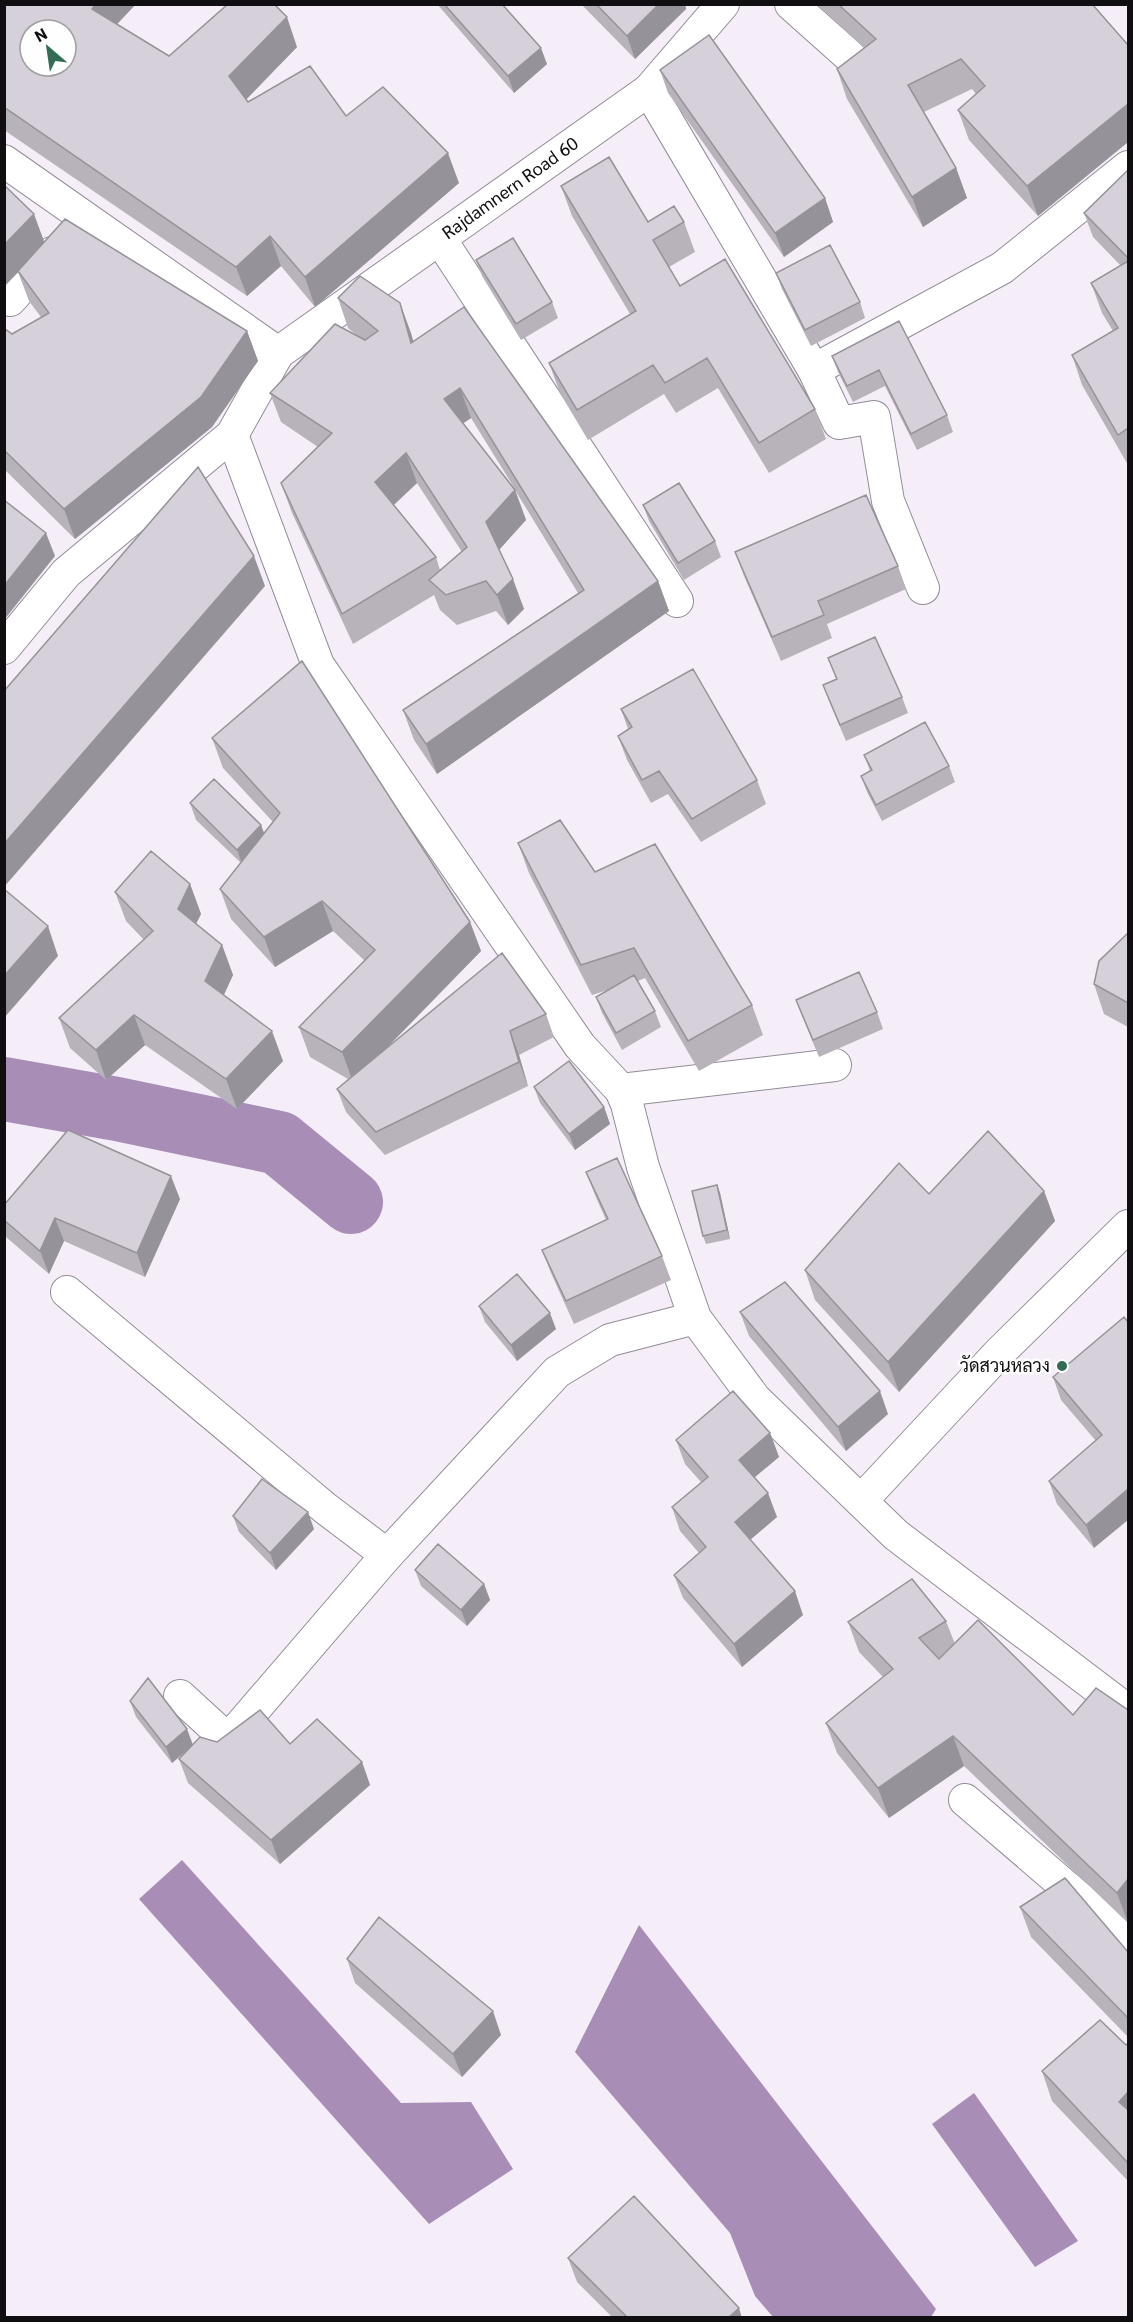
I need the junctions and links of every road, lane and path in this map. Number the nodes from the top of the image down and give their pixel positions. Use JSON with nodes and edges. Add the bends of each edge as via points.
{"nodes":[{"id":1,"x":723,"y":4,"type":"edge"},
{"id":2,"x":791,"y":4,"type":"edge"},
{"id":3,"x":865,"y":70,"type":"edge"},
{"id":4,"x":649,"y":90,"type":"junction"},
{"id":5,"x":1128,"y":166,"type":"edge"},
{"id":6,"x":8,"y":170,"type":"edge"},
{"id":7,"x":86,"y":217,"type":"junction"},
{"id":8,"x":440,"y":239,"type":"junction"},
{"id":9,"x":10,"y":300,"type":"dead end"},
{"id":10,"x":278,"y":353,"type":"junction"},
{"id":11,"x":814,"y":370,"type":"junction"},
{"id":12,"x":232,"y":435,"type":"junction"},
{"id":13,"x":923,"y":588,"type":"dead end"},
{"id":14,"x":677,"y":601,"type":"dead end"},
{"id":15,"x":4,"y":648,"type":"edge"},
{"id":16,"x":518,"y":956,"type":"junction"},
{"id":17,"x":493,"y":976,"type":"edge"},
{"id":18,"x":835,"y":1065,"type":"dead end"},
{"id":19,"x":621,"y":1090,"type":"junction"},
{"id":20,"x":1128,"y":1226,"type":"edge"},
{"id":21,"x":66,"y":1292,"type":"dead end"},
{"id":22,"x":695,"y":1317,"type":"junction"},
{"id":23,"x":861,"y":1501,"type":"junction"},
{"id":24,"x":387,"y":1555,"type":"junction"},
{"id":25,"x":180,"y":1696,"type":"dead end"},
{"id":26,"x":1128,"y":1711,"type":"edge"},
{"id":27,"x":965,"y":1800,"type":"dead end"},
{"id":28,"x":1128,"y":1940,"type":"edge"}],
"edges":[{"from":1,"to":4,"type":"street","name":"Rajdamnern Road 60"},
{"from":2,"to":3,"type":"street"},
{"from":4,"to":8,"type":"street","name":"Rajdamnern Road 60"},
{"from":4,"to":11,"type":"street"},
{"from":5,"to":11,"type":"street","via":[[1002,268]]},
{"from":6,"to":7,"type":"street"},
{"from":7,"to":9,"type":"street"},
{"from":7,"to":10,"type":"street"},
{"from":8,"to":10,"type":"street","name":"Rajdamnern Road 60"},
{"from":8,"to":14,"type":"street"},
{"from":10,"to":12,"type":"street"},
{"from":11,"to":13,"type":"street","via":[[839,423],[874,417],[888,501]]},
{"from":12,"to":15,"type":"street","via":[[66,573]]},
{"from":12,"to":16,"type":"street","via":[[318,665]]},
{"from":16,"to":17,"type":"street"},
{"from":16,"to":19,"type":"street","via":[[580,1046]]},
{"from":18,"to":19,"type":"street"},
{"from":19,"to":22,"type":"street"},
{"from":20,"to":23,"type":"street","via":[[999,1353]]},
{"from":21,"to":24,"type":"street"},
{"from":22,"to":23,"type":"street","via":[[755,1399]]},
{"from":22,"to":24,"type":"street","via":[[610,1340],[557,1372]]},
{"from":23,"to":26,"type":"street","via":[[896,1535]]},
{"from":24,"to":25,"type":"street","via":[[228,1740]]},
{"from":27,"to":28,"type":"street"}]}
